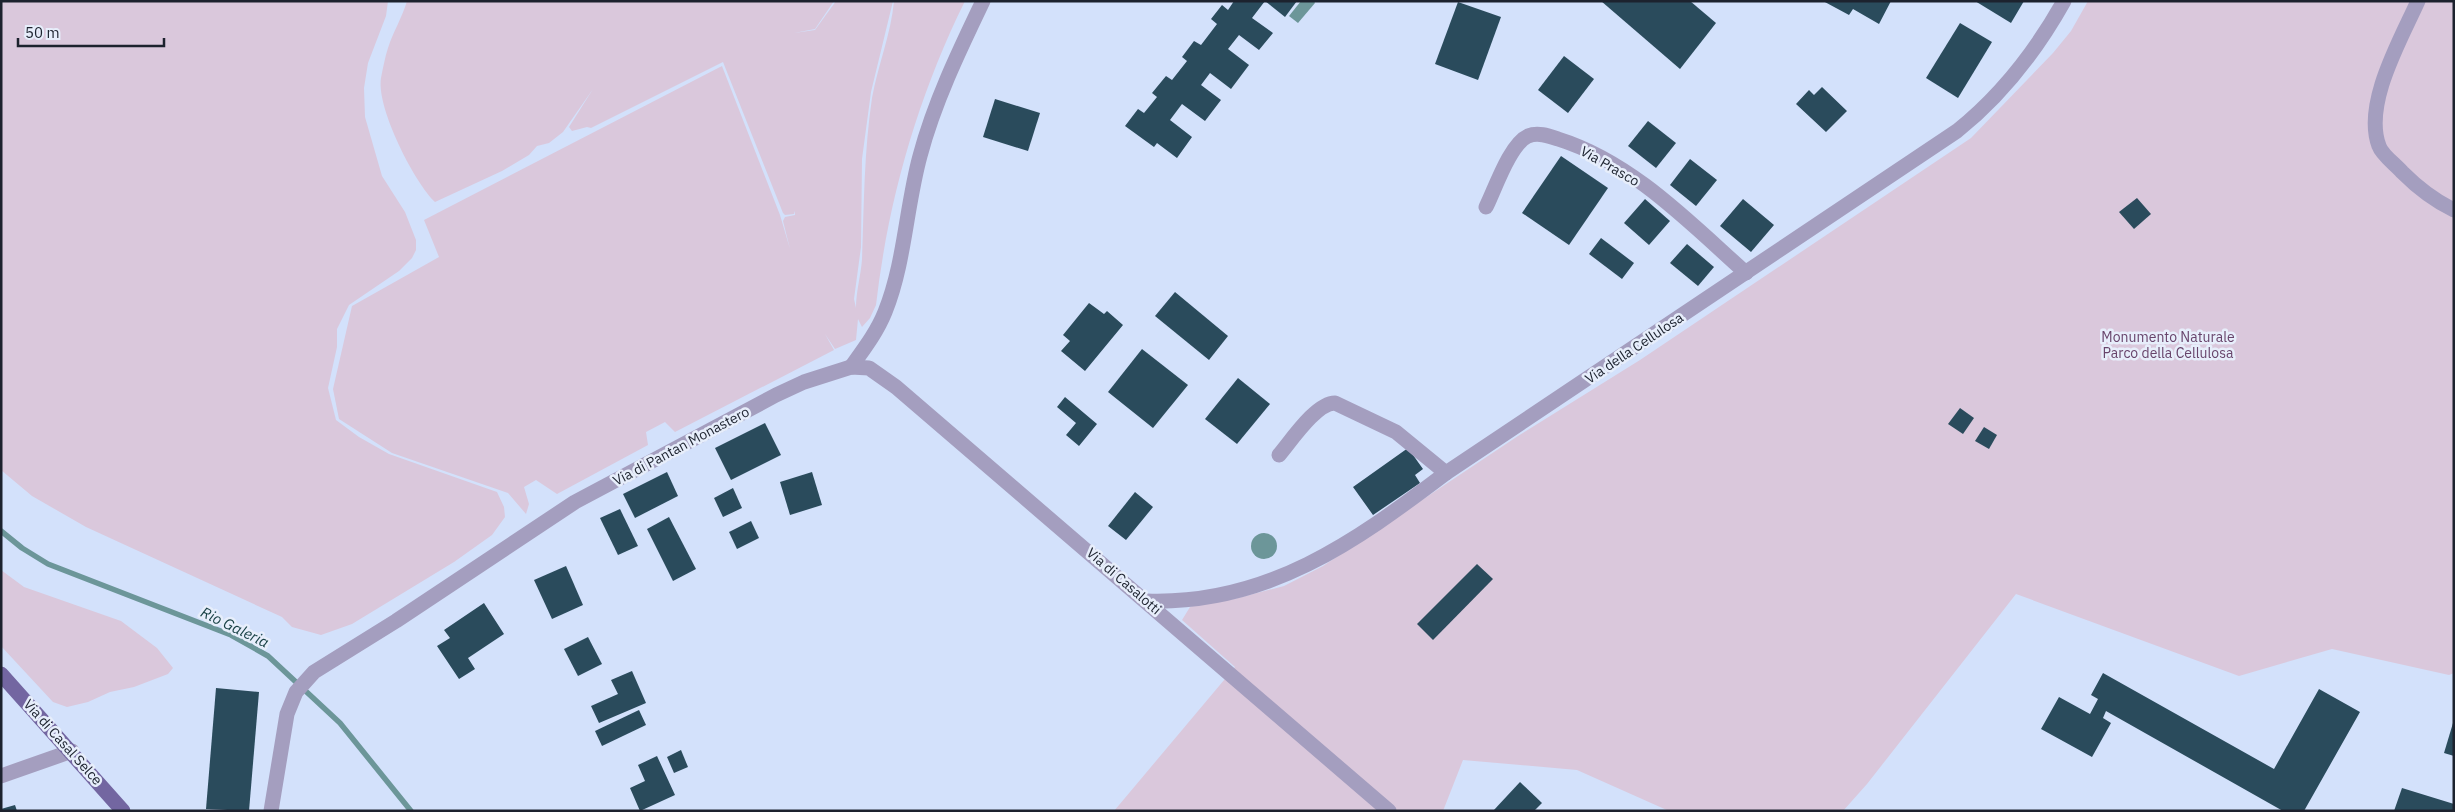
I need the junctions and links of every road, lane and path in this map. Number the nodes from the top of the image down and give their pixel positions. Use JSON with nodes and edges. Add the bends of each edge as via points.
{"nodes":[{"id":1,"x":983,"y":1,"type":"edge"},
{"id":2,"x":2064,"y":1,"type":"edge"},
{"id":3,"x":2418,"y":1,"type":"edge"},
{"id":4,"x":1486,"y":207,"type":"dead end"},
{"id":5,"x":2454,"y":210,"type":"edge"},
{"id":6,"x":1746,"y":273,"type":"junction"},
{"id":7,"x":851,"y":367,"type":"junction"},
{"id":8,"x":1279,"y":455,"type":"dead end"},
{"id":9,"x":1446,"y":473,"type":"junction"},
{"id":10,"x":1147,"y":601,"type":"junction"},
{"id":11,"x":1,"y":674,"type":"edge"},
{"id":12,"x":72,"y":751,"type":"junction"},
{"id":13,"x":1,"y":776,"type":"edge"},
{"id":14,"x":124,"y":811,"type":"edge"},
{"id":15,"x":271,"y":811,"type":"edge"},
{"id":16,"x":1389,"y":811,"type":"edge"}],
"edges":[{"from":1,"to":7,"type":"street","via":[[924,141],[899,263],[885,313]]},
{"from":2,"to":6,"type":"street","name":"Via della Cellulosa","via":[[2033,52],[1978,114],[1944,141]]},
{"from":3,"to":5,"type":"street","via":[[2388,69],[2377,104],[2379,147],[2410,181]]},
{"from":4,"to":6,"type":"street","name":"Via Prasco","via":[[1516,146],[1530,135],[1543,135],[1592,154],[1633,177]]},
{"from":6,"to":9,"type":"street","name":"Via della Cellulosa"},
{"from":7,"to":10,"type":"street","name":"Via di Casalotti","via":[[872,370],[896,387]]},
{"from":7,"to":15,"type":"street","name":"Via di Pantan Monastero","via":[[776,395],[575,502],[314,672],[302,683],[291,703],[284,726]]},
{"from":8,"to":9,"type":"street","via":[[1317,411],[1335,403],[1396,432]]},
{"from":9,"to":10,"type":"street","name":"Via della Cellulosa","via":[[1338,550],[1289,574],[1247,589],[1200,599]]},
{"from":10,"to":16,"type":"street","name":"Via di Casalotti"},
{"from":11,"to":12,"type":"main road","name":"Via di Casal Selce"},
{"from":12,"to":13,"type":"street"},
{"from":12,"to":14,"type":"main road","name":"Via di Casal Selce"}]}
